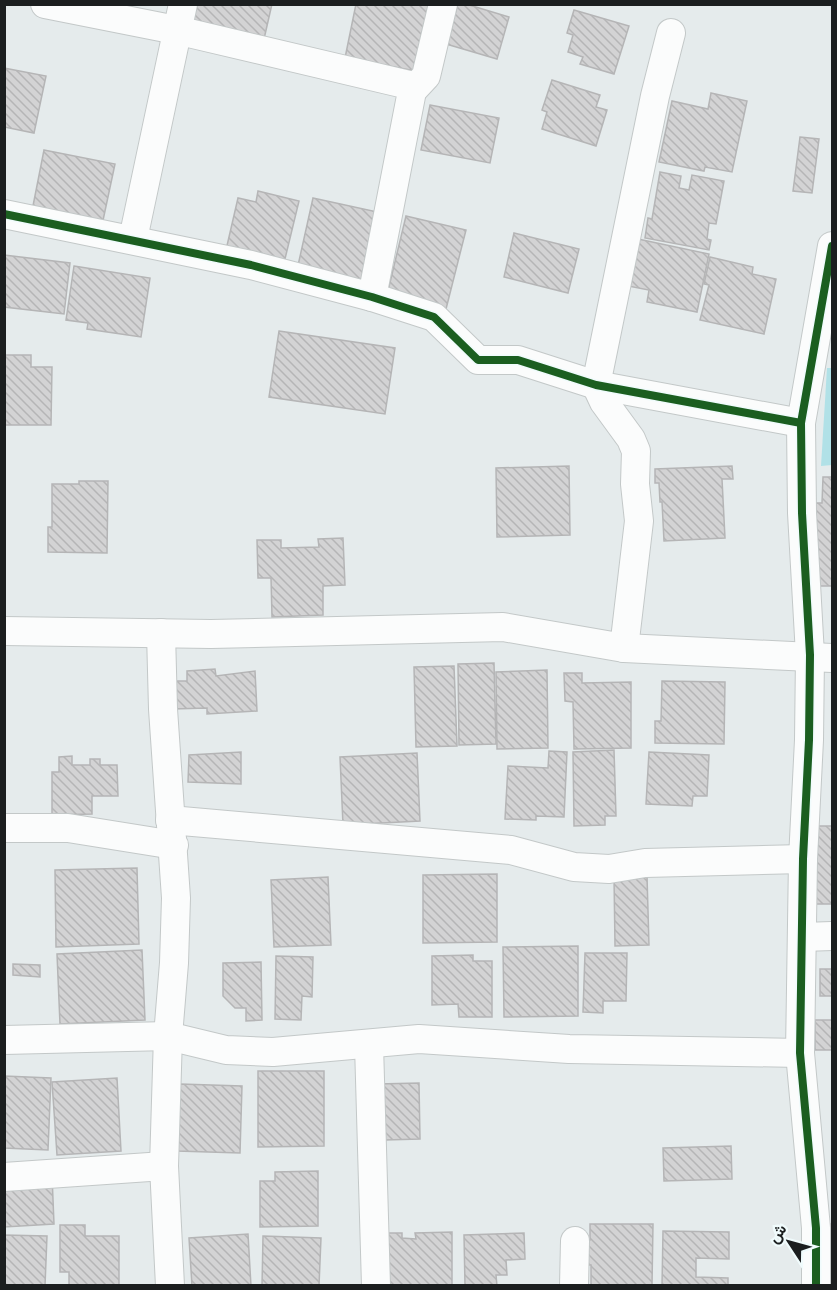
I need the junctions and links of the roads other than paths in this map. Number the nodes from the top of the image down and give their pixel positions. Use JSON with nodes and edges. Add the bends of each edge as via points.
{"nodes":[{"id":1,"x":45,"y":4,"type":"edge"},
{"id":2,"x":443,"y":4,"type":"edge"},
{"id":3,"x":179,"y":17,"type":"edge"},
{"id":4,"x":671,"y":33,"type":"dead end"},
{"id":5,"x":412,"y":91,"type":"junction"},
{"id":6,"x":4,"y":214,"type":"edge"},
{"id":7,"x":133,"y":239,"type":"junction"},
{"id":8,"x":832,"y":246,"type":"edge"},
{"id":9,"x":372,"y":297,"type":"junction"},
{"id":10,"x":596,"y":385,"type":"junction"},
{"id":11,"x":801,"y":423,"type":"junction"},
{"id":12,"x":4,"y":631,"type":"edge"},
{"id":13,"x":161,"y":633,"type":"junction"},
{"id":14,"x":624,"y":648,"type":"junction"},
{"id":15,"x":821,"y":656,"type":"edge"},
{"id":16,"x":4,"y":828,"type":"edge"},
{"id":17,"x":172,"y":832,"type":"junction"},
{"id":18,"x":802,"y":859,"type":"junction"},
{"id":19,"x":832,"y":936,"type":"edge"},
{"id":20,"x":803,"y":937,"type":"junction"},
{"id":21,"x":5,"y":1031,"type":"edge"},
{"id":22,"x":168,"y":1036,"type":"junction"},
{"id":23,"x":369,"y":1045,"type":"junction"},
{"id":24,"x":800,"y":1053,"type":"junction"},
{"id":25,"x":164,"y":1166,"type":"junction"},
{"id":26,"x":4,"y":1177,"type":"edge"},
{"id":27,"x":575,"y":1241,"type":"dead end"},
{"id":28,"x":170,"y":1286,"type":"edge"},
{"id":29,"x":376,"y":1286,"type":"edge"},
{"id":30,"x":574,"y":1286,"type":"edge"},
{"id":31,"x":816,"y":1286,"type":"edge"}],
"edges":[{"from":1,"to":3,"type":"street"},
{"from":2,"to":5,"type":"street","via":[[426,76]]},
{"from":3,"to":5,"type":"street","via":[[409,85]]},
{"from":3,"to":7,"type":"street"},
{"from":4,"to":10,"type":"street"},
{"from":5,"to":9,"type":"street"},
{"from":6,"to":7,"type":"street"},
{"from":7,"to":9,"type":"street"},
{"from":8,"to":11,"type":"street"},
{"from":9,"to":10,"type":"street","via":[[434,317],[478,360],[518,360]]},
{"from":10,"to":11,"type":"street"},
{"from":10,"to":14,"type":"street","via":[[636,451],[639,521]]},
{"from":11,"to":15,"type":"street","via":[[802,513]]},
{"from":12,"to":13,"type":"street"},
{"from":13,"to":14,"type":"street","via":[[503,627]]},
{"from":13,"to":17,"type":"street"},
{"from":14,"to":15,"type":"street"},
{"from":15,"to":18,"type":"street","via":[[808,740]]},
{"from":16,"to":17,"type":"street"},
{"from":17,"to":18,"type":"street","via":[[511,850],[574,867],[609,869],[645,863]]},
{"from":17,"to":22,"type":"street","via":[[176,898]]},
{"from":18,"to":20,"type":"street"},
{"from":19,"to":20,"type":"street"},
{"from":20,"to":24,"type":"street"},
{"from":21,"to":22,"type":"street"},
{"from":22,"to":23,"type":"street","via":[[226,1050],[273,1052]]},
{"from":22,"to":25,"type":"street"},
{"from":23,"to":24,"type":"street","via":[[419,1039],[569,1049]]},
{"from":23,"to":29,"type":"street"},
{"from":24,"to":31,"type":"street","via":[[816,1228]]},
{"from":25,"to":26,"type":"street"},
{"from":25,"to":28,"type":"street"},
{"from":27,"to":30,"type":"street"}]}
